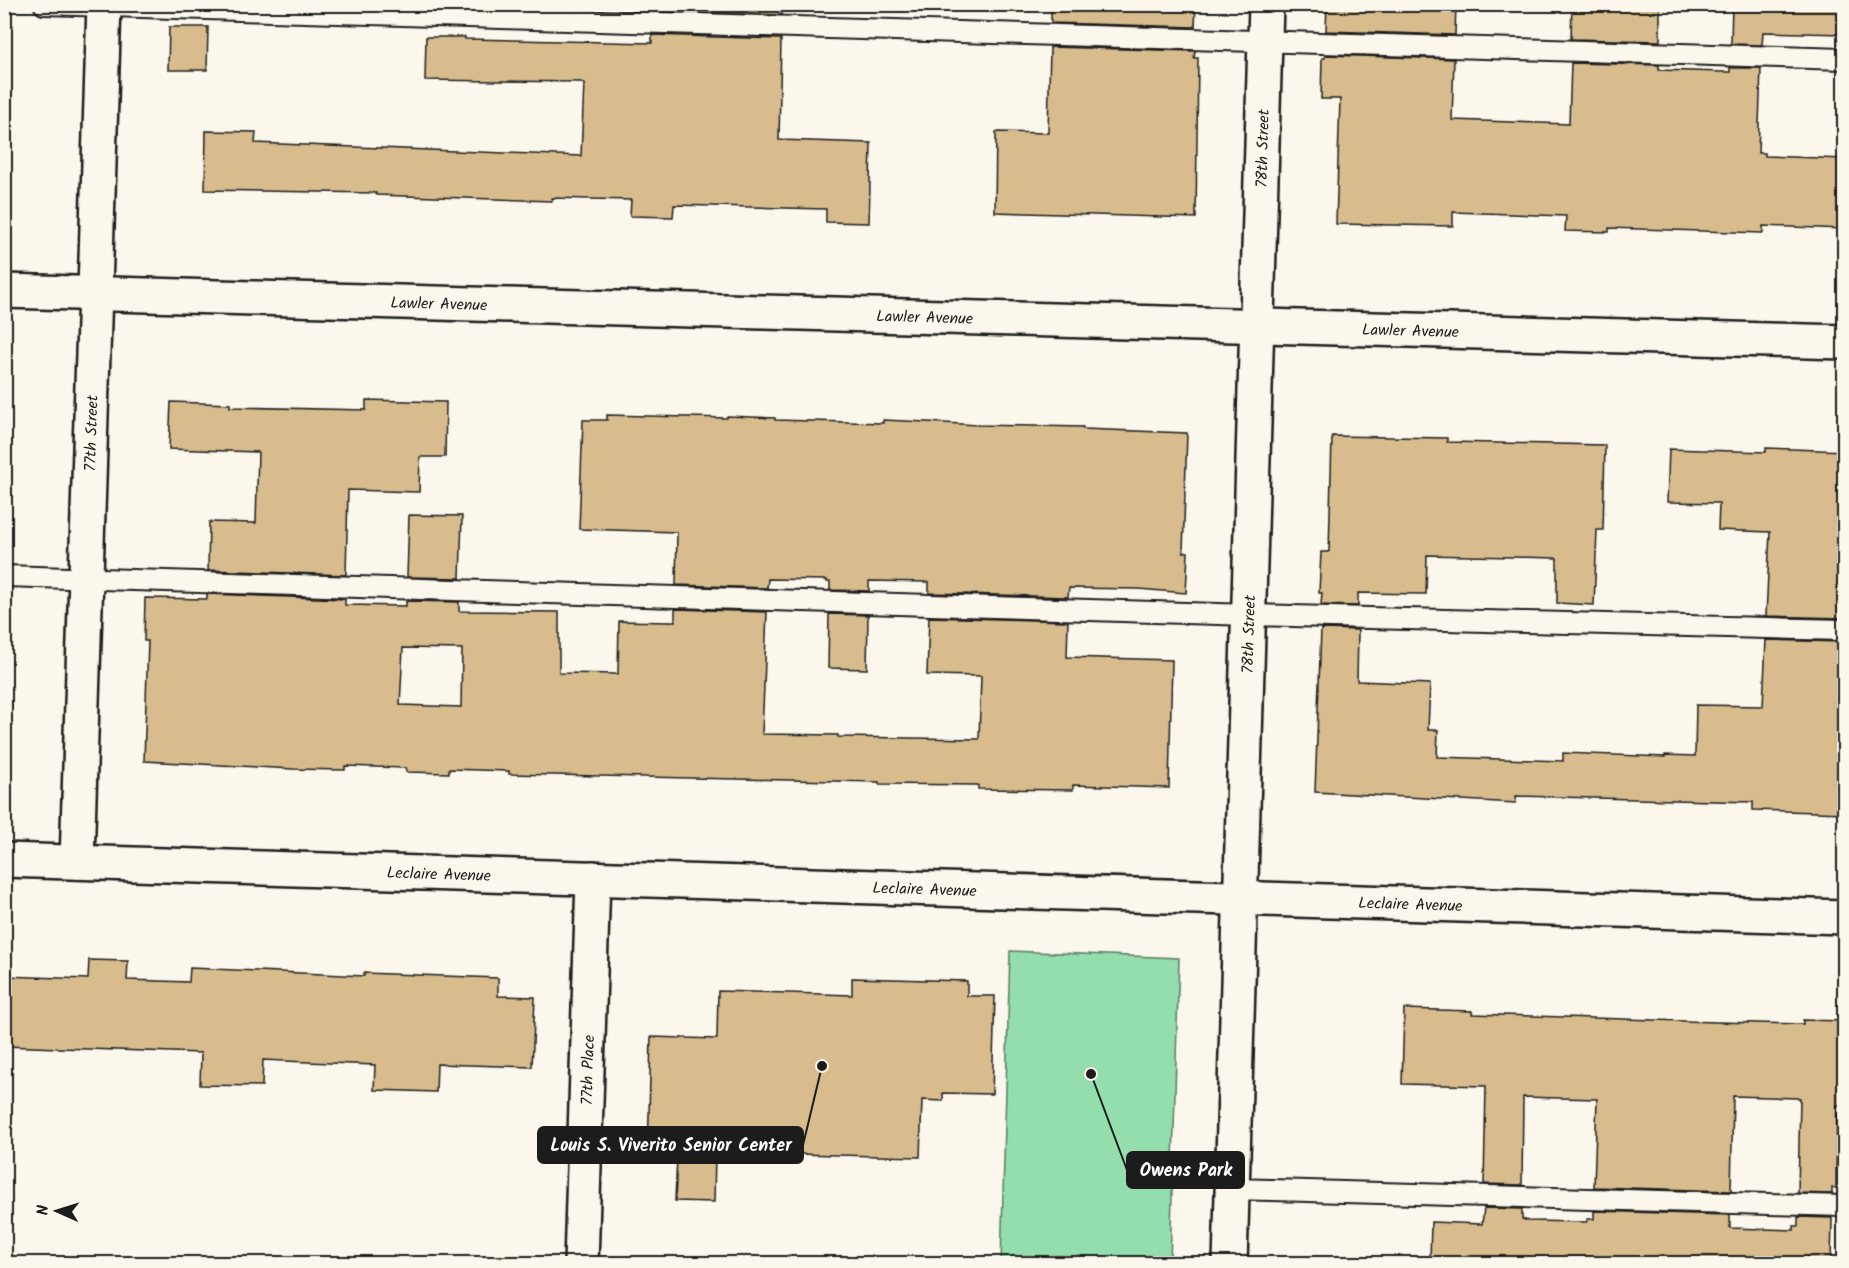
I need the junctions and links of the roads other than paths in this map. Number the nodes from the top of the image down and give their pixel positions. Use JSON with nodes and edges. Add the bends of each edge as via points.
{"nodes":[{"id":1,"x":45,"y":4,"type":"edge"},
{"id":2,"x":1266,"y":4,"type":"edge"},
{"id":3,"x":104,"y":5,"type":"edge"},
{"id":4,"x":1265,"y":40,"type":"junction"},
{"id":5,"x":1845,"y":59,"type":"edge"},
{"id":6,"x":4,"y":291,"type":"edge"},
{"id":7,"x":95,"y":294,"type":"junction"},
{"id":8,"x":1256,"y":325,"type":"junction"},
{"id":9,"x":1845,"y":342,"type":"edge"},
{"id":10,"x":4,"y":576,"type":"edge"},
{"id":11,"x":86,"y":579,"type":"junction"},
{"id":12,"x":1250,"y":615,"type":"junction"},
{"id":13,"x":1845,"y":630,"type":"edge"},
{"id":14,"x":4,"y":860,"type":"edge"},
{"id":15,"x":77,"y":862,"type":"junction"},
{"id":16,"x":593,"y":878,"type":"junction"},
{"id":17,"x":1241,"y":899,"type":"junction"},
{"id":18,"x":1845,"y":916,"type":"edge"},
{"id":19,"x":1233,"y":1189,"type":"junction"},
{"id":20,"x":1845,"y":1206,"type":"edge"},
{"id":21,"x":580,"y":1263,"type":"edge"},
{"id":22,"x":1230,"y":1263,"type":"edge"}],
"edges":[{"from":1,"to":3,"type":"lane"},
{"from":2,"to":4,"type":"street","name":"78th Street"},
{"from":3,"to":4,"type":"lane"},
{"from":3,"to":7,"type":"street","name":"77th Street"},
{"from":4,"to":5,"type":"lane"},
{"from":4,"to":8,"type":"street","name":"78th Street"},
{"from":6,"to":7,"type":"street","name":"Lawler Avenue"},
{"from":7,"to":8,"type":"street","name":"Lawler Avenue"},
{"from":7,"to":11,"type":"street","name":"77th Street"},
{"from":8,"to":9,"type":"street","name":"Lawler Avenue"},
{"from":8,"to":12,"type":"street","name":"78th Street"},
{"from":10,"to":11,"type":"lane"},
{"from":11,"to":12,"type":"lane"},
{"from":11,"to":15,"type":"street","name":"77th Street"},
{"from":12,"to":13,"type":"lane"},
{"from":12,"to":17,"type":"street","name":"78th Street"},
{"from":14,"to":15,"type":"street","name":"Leclaire Avenue"},
{"from":15,"to":16,"type":"street","name":"Leclaire Avenue"},
{"from":16,"to":17,"type":"street","name":"Leclaire Avenue"},
{"from":16,"to":21,"type":"street","name":"77th Place"},
{"from":17,"to":18,"type":"street","name":"Leclaire Avenue"},
{"from":17,"to":19,"type":"street","name":"78th Street"},
{"from":19,"to":20,"type":"lane"},
{"from":19,"to":22,"type":"street","name":"78th Street"}]}
